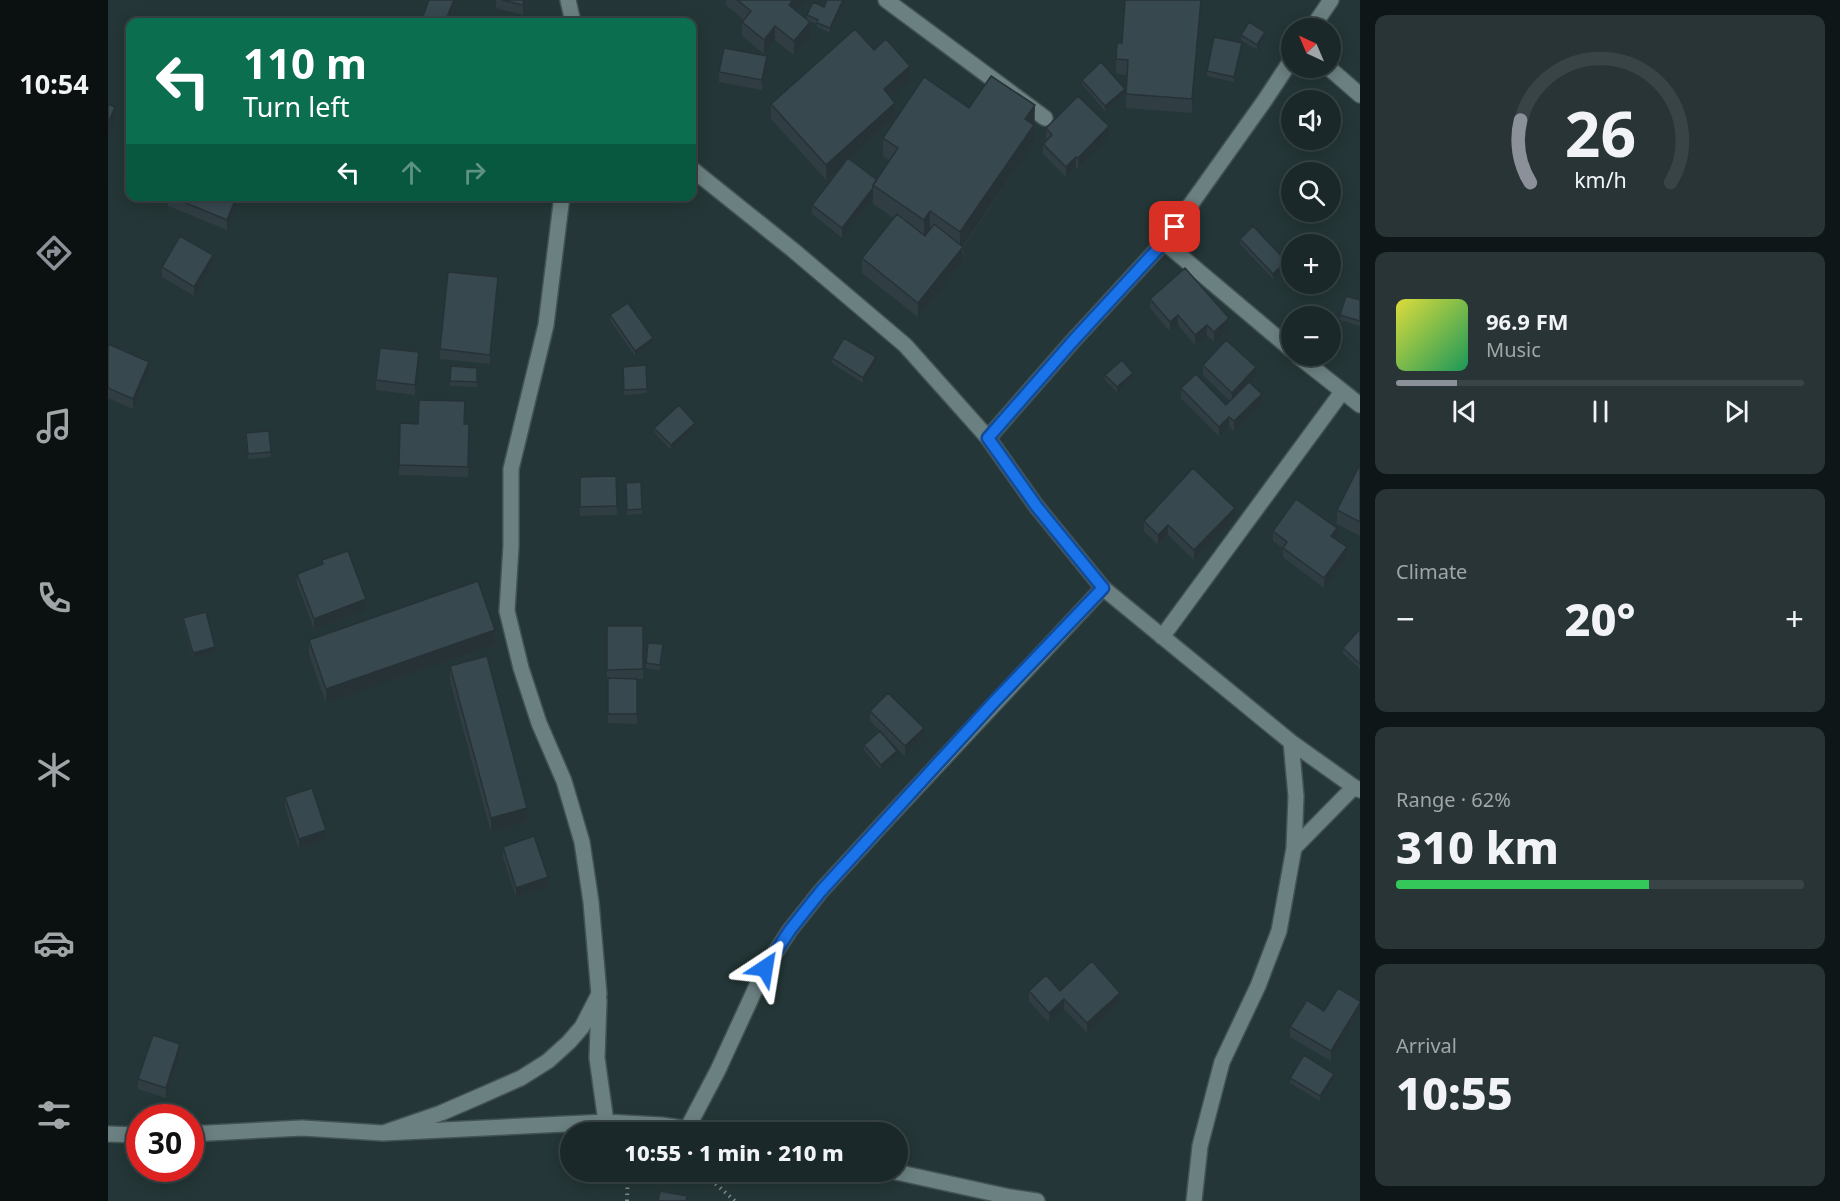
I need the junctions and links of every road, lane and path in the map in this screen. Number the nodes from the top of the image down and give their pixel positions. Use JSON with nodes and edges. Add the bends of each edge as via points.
{"nodes":[{"id":1,"x":568,"y":0,"type":"edge"},
{"id":2,"x":886,"y":0,"type":"edge"},
{"id":3,"x":1331,"y":0,"type":"edge"},
{"id":4,"x":572,"y":18,"type":"edge"},
{"id":5,"x":1319,"y":18,"type":"edge"},
{"id":6,"x":1281,"y":76,"type":"edge"},
{"id":7,"x":1340,"y":78,"type":"edge"},
{"id":8,"x":1360,"y":95,"type":"edge"},
{"id":9,"x":1045,"y":118,"type":"dead end"},
{"id":10,"x":696,"y":172,"type":"edge"},
{"id":11,"x":561,"y":201,"type":"edge"},
{"id":12,"x":1164,"y":242,"type":"junction"},
{"id":13,"x":1281,"y":341,"type":"edge"},
{"id":14,"x":1310,"y":366,"type":"edge"},
{"id":15,"x":1342,"y":392,"type":"junction"},
{"id":16,"x":1360,"y":405,"type":"edge"},
{"id":17,"x":988,"y":438,"type":"junction"},
{"id":18,"x":1103,"y":588,"type":"junction"},
{"id":19,"x":1162,"y":637,"type":"junction"},
{"id":20,"x":1291,"y":742,"type":"junction"},
{"id":21,"x":1357,"y":789,"type":"edge"},
{"id":22,"x":1294,"y":848,"type":"junction"},
{"id":23,"x":599,"y":993,"type":"junction"},
{"id":24,"x":606,"y":1122,"type":"edge"},
{"id":25,"x":691,"y":1122,"type":"edge"},
{"id":26,"x":560,"y":1124,"type":"edge"},
{"id":27,"x":383,"y":1132,"type":"junction"},
{"id":28,"x":204,"y":1133,"type":"edge"},
{"id":29,"x":108,"y":1134,"type":"edge"},
{"id":30,"x":126,"y":1135,"type":"edge"},
{"id":31,"x":908,"y":1175,"type":"edge"},
{"id":32,"x":628,"y":1182,"type":"edge"},
{"id":33,"x":713,"y":1182,"type":"edge"},
{"id":34,"x":627,"y":1201,"type":"edge"},
{"id":35,"x":735,"y":1201,"type":"edge"},
{"id":36,"x":1037,"y":1201,"type":"edge"},
{"id":37,"x":1194,"y":1201,"type":"edge"}],
"edges":[{"from":1,"to":4,"type":"street"},
{"from":2,"to":9,"type":"street"},
{"from":3,"to":5,"type":"street"},
{"from":6,"to":12,"type":"street"},
{"from":7,"to":8,"type":"street"},
{"from":10,"to":17,"type":"street","via":[[905,345]]},
{"from":11,"to":23,"type":"street","via":[[546,325],[512,469],[507,610],[521,668],[564,781],[582,842]]},
{"from":12,"to":13,"type":"street"},
{"from":12,"to":17,"type":"street"},
{"from":14,"to":15,"type":"street"},
{"from":15,"to":16,"type":"street"},
{"from":15,"to":19,"type":"street"},
{"from":17,"to":18,"type":"street","via":[[1037,507]]},
{"from":18,"to":19,"type":"street"},
{"from":18,"to":25,"type":"street","via":[[821,891],[790,930],[765,968]]},
{"from":19,"to":20,"type":"street"},
{"from":20,"to":21,"type":"street"},
{"from":20,"to":22,"type":"street","via":[[1296,796]]},
{"from":21,"to":22,"type":"street"},
{"from":22,"to":37,"type":"street","via":[[1279,930],[1258,986],[1221,1062],[1200,1146]]},
{"from":23,"to":24,"type":"street","via":[[597,1058]]},
{"from":23,"to":27,"type":"street","via":[[582,1027],[548,1061],[521,1078],[441,1113]]},
{"from":26,"to":27,"type":"street"},
{"from":27,"to":28,"type":"street","via":[[302,1128]]},
{"from":29,"to":30,"type":"street"},
{"from":31,"to":36,"type":"street"},
{"from":32,"to":34,"type":"path"},
{"from":33,"to":35,"type":"path"}]}
